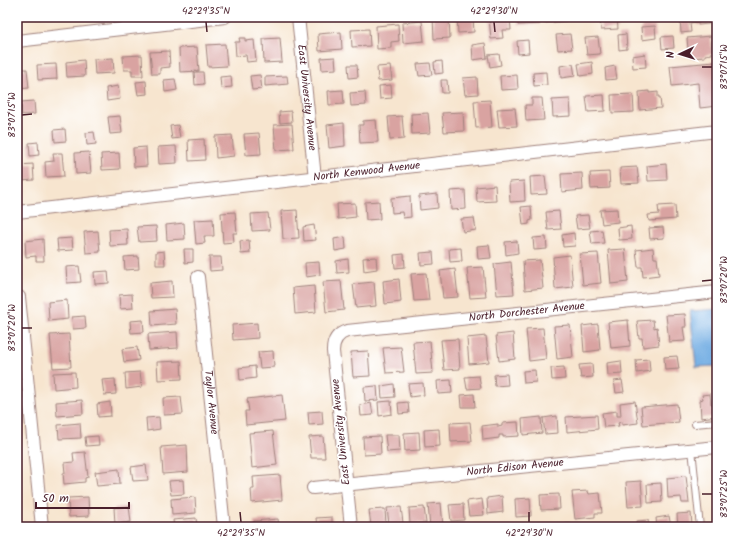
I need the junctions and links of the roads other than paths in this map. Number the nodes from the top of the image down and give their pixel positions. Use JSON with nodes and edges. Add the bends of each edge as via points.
{"nodes":[{"id":1,"x":225,"y":17,"type":"edge"},
{"id":2,"x":298,"y":17,"type":"edge"},
{"id":3,"x":17,"y":41,"type":"edge"},
{"id":4,"x":717,"y":131,"type":"edge"},
{"id":5,"x":315,"y":178,"type":"junction"},
{"id":6,"x":17,"y":212,"type":"edge"},
{"id":7,"x":198,"y":277,"type":"dead end"},
{"id":8,"x":717,"y":292,"type":"edge"},
{"id":9,"x":19,"y":297,"type":"dead end"},
{"id":10,"x":337,"y":337,"type":"joint"},
{"id":11,"x":717,"y":422,"type":"edge"},
{"id":12,"x":695,"y":424,"type":"dead end"},
{"id":13,"x":717,"y":447,"type":"edge"},
{"id":14,"x":692,"y":449,"type":"junction"},
{"id":15,"x":347,"y":485,"type":"junction"},
{"id":16,"x":313,"y":488,"type":"dead end"},
{"id":17,"x":42,"y":527,"type":"edge"},
{"id":18,"x":224,"y":527,"type":"edge"},
{"id":19,"x":351,"y":527,"type":"edge"},
{"id":20,"x":700,"y":527,"type":"edge"}],
"edges":[{"from":1,"to":3,"type":"street"},
{"from":2,"to":5,"type":"street","name":"East University Avenue"},
{"from":4,"to":5,"type":"street","name":"North Kenwood Avenue"},
{"from":5,"to":6,"type":"street","name":"North Kenwood Avenue"},
{"from":7,"to":18,"type":"street","name":"Taylor Avenue"},
{"from":8,"to":10,"type":"street","name":"North Dorchester Avenue","via":[[347,331]]},
{"from":9,"to":17,"type":"street"},
{"from":10,"to":15,"type":"street","name":"East University Avenue","via":[[333,351]]},
{"from":11,"to":12,"type":"lane"},
{"from":13,"to":14,"type":"street","name":"North Edison Avenue"},
{"from":14,"to":15,"type":"street","name":"North Edison Avenue"},
{"from":14,"to":20,"type":"lane"},
{"from":15,"to":16,"type":"street","name":"North Edison Avenue"},
{"from":15,"to":19,"type":"street","name":"East University Avenue"}]}
